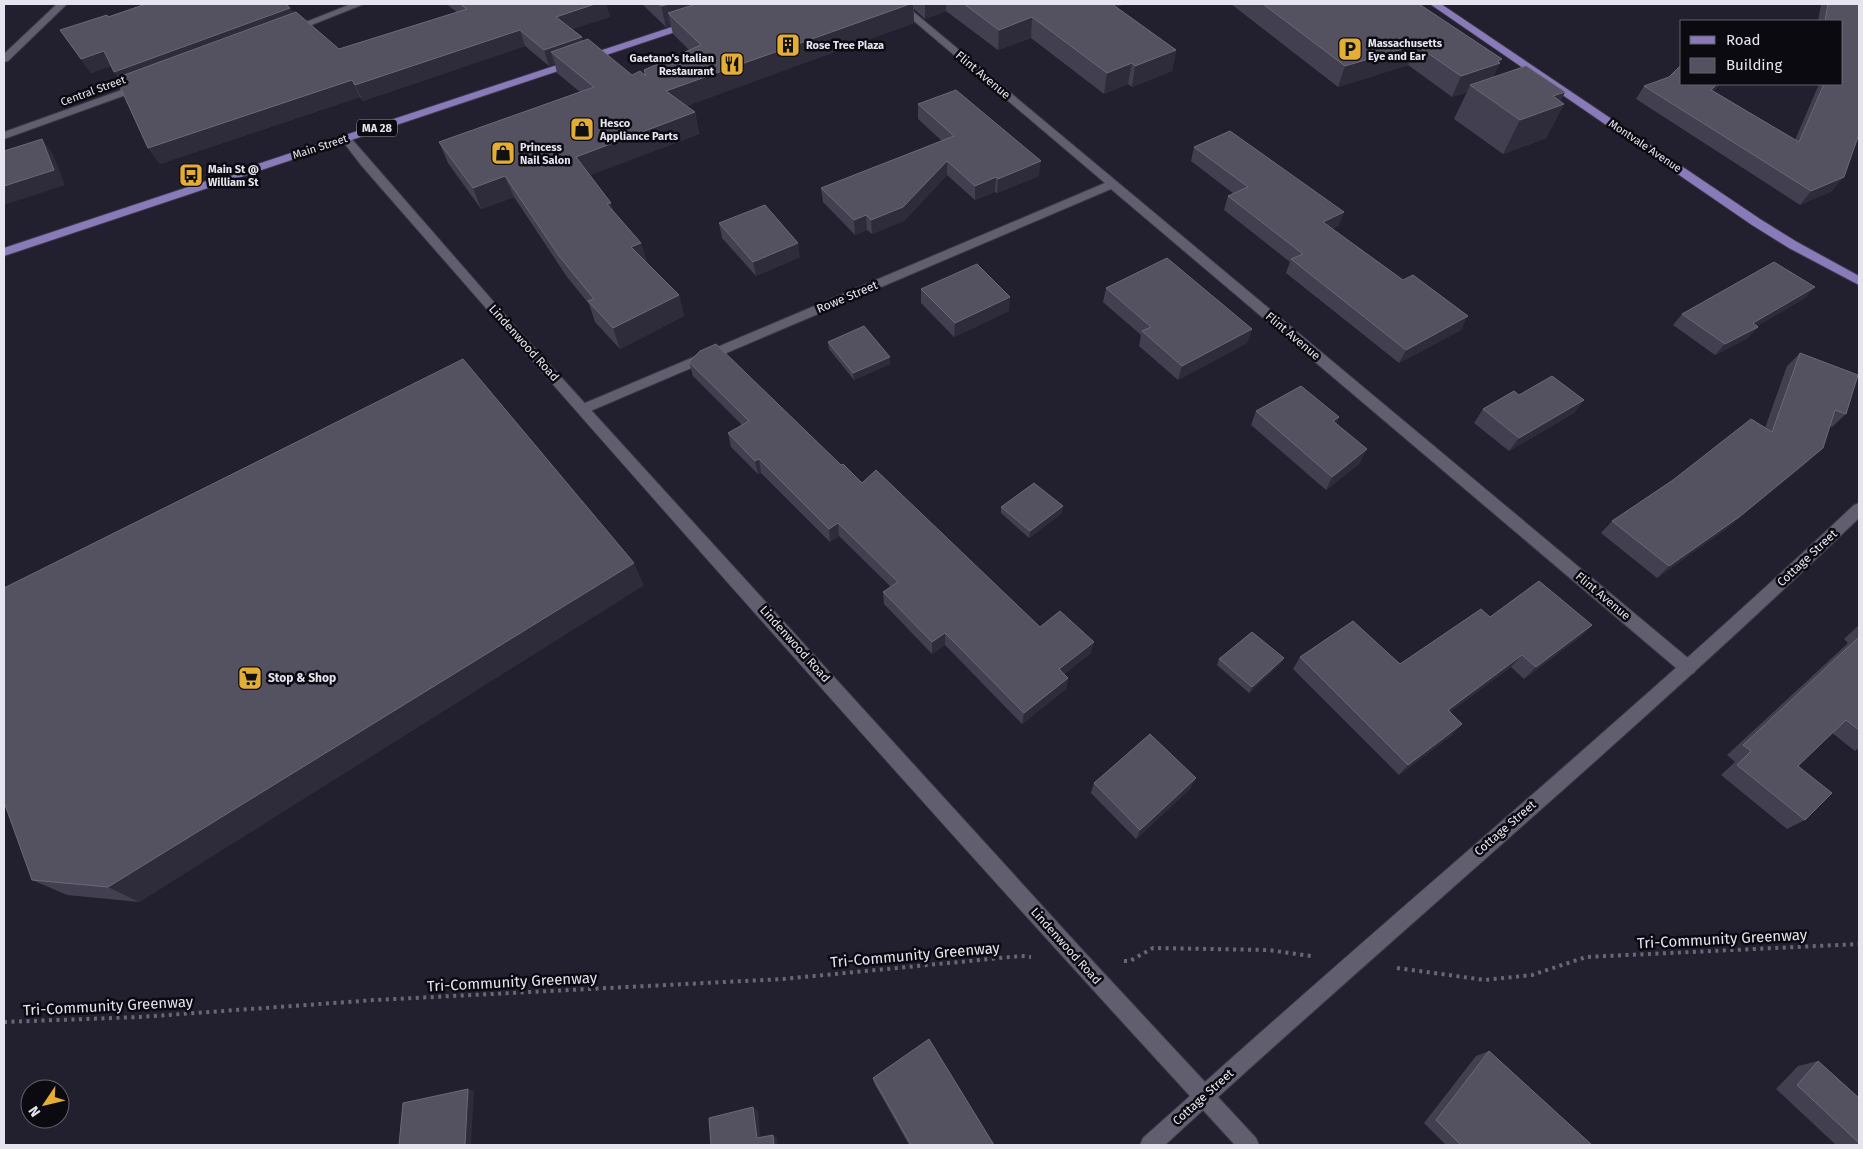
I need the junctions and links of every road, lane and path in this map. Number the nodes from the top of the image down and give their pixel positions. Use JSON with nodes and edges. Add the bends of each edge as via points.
{"nodes":[{"id":1,"x":62,"y":4,"type":"edge"},
{"id":2,"x":360,"y":4,"type":"edge"},
{"id":3,"x":899,"y":4,"type":"edge"},
{"id":4,"x":1436,"y":4,"type":"edge"},
{"id":5,"x":705,"y":19,"type":"edge"},
{"id":6,"x":278,"y":35,"type":"edge"},
{"id":7,"x":4,"y":58,"type":"edge"},
{"id":8,"x":150,"y":83,"type":"edge"},
{"id":9,"x":4,"y":136,"type":"edge"},
{"id":10,"x":346,"y":138,"type":"junction"},
{"id":11,"x":1112,"y":184,"type":"junction"},
{"id":12,"x":4,"y":252,"type":"edge"},
{"id":13,"x":1859,"y":281,"type":"edge"},
{"id":14,"x":583,"y":409,"type":"junction"},
{"id":15,"x":1859,"y":509,"type":"edge"},
{"id":16,"x":1688,"y":668,"type":"junction"},
{"id":17,"x":1859,"y":944,"type":"edge"},
{"id":18,"x":1020,"y":956,"type":"dead end"},
{"id":19,"x":1586,"y":957,"type":"dead end"},
{"id":20,"x":4,"y":1022,"type":"edge"},
{"id":21,"x":1204,"y":1095,"type":"junction"},
{"id":22,"x":1150,"y":1145,"type":"edge"},
{"id":23,"x":1249,"y":1145,"type":"edge"}],
"edges":[{"from":1,"to":7,"type":"street"},
{"from":2,"to":6,"type":"street"},
{"from":3,"to":11,"type":"street","name":"Flint Avenue"},
{"from":4,"to":13,"type":"main road","name":"Montvale Avenue","via":[[1756,222]]},
{"from":5,"to":10,"type":"main road","name":"Main Street","number":"MA 28"},
{"from":8,"to":9,"type":"street","name":"Central Street"},
{"from":10,"to":12,"type":"main road","name":"Main Street","number":"MA 28"},
{"from":10,"to":14,"type":"street","name":"Lindenwood Road"},
{"from":11,"to":14,"type":"street","name":"Rowe Street"},
{"from":11,"to":16,"type":"street","name":"Flint Avenue"},
{"from":14,"to":21,"type":"street","name":"Lindenwood Road","via":[[1081,964]]},
{"from":15,"to":16,"type":"street","name":"Cottage Street"},
{"from":16,"to":21,"type":"street","name":"Cottage Street"},
{"from":17,"to":19,"type":"path","name":"Tri-Community Greenway"},
{"from":18,"to":20,"type":"path","name":"Tri-Community Greenway","via":[[783,978],[375,1000],[140,1017]]},
{"from":21,"to":22,"type":"street","name":"Cottage Street"},
{"from":21,"to":23,"type":"street","name":"Lindenwood Road"}]}
